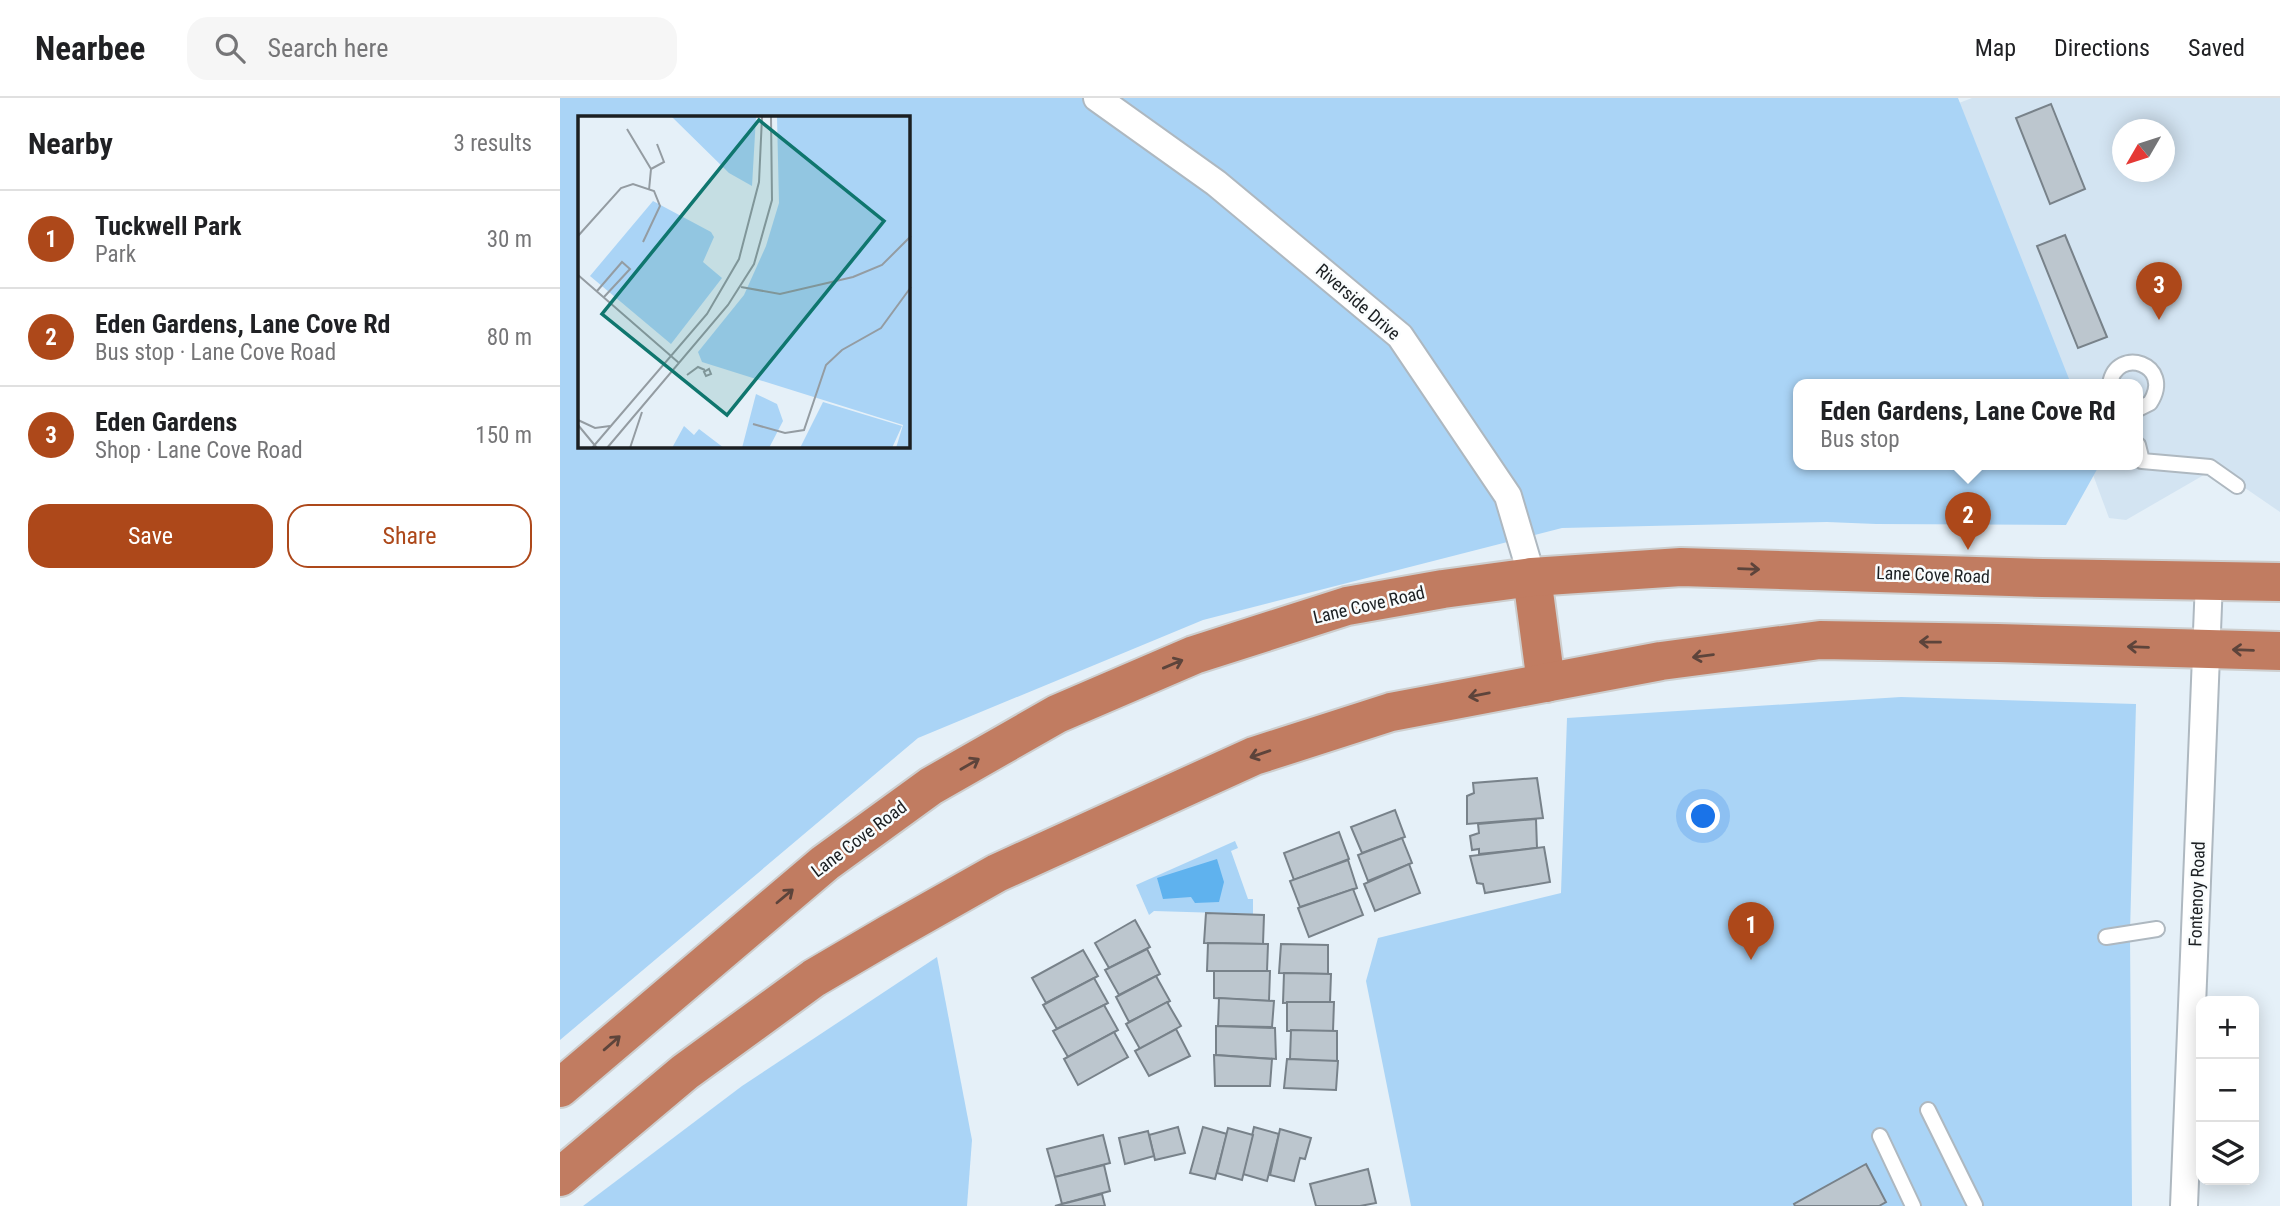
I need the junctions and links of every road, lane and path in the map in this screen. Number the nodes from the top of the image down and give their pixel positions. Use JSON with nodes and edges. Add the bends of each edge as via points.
{"nodes":[{"id":1,"x":1097,"y":98,"type":"edge"},
{"id":2,"x":2112,"y":379,"type":"edge"},
{"id":3,"x":2143,"y":407,"type":"edge"},
{"id":4,"x":2143,"y":461,"type":"edge"},
{"id":5,"x":2237,"y":486,"type":"dead end"},
{"id":6,"x":1532,"y":577,"type":"junction"},
{"id":7,"x":2209,"y":581,"type":"junction"},
{"id":8,"x":2280,"y":582,"type":"edge"},
{"id":9,"x":2207,"y":649,"type":"junction"},
{"id":10,"x":2280,"y":651,"type":"edge"},
{"id":11,"x":1546,"y":682,"type":"junction"},
{"id":12,"x":2157,"y":929,"type":"dead end"},
{"id":13,"x":2106,"y":937,"type":"dead end"},
{"id":14,"x":560,"y":1088,"type":"edge"},
{"id":15,"x":1928,"y":1110,"type":"dead end"},
{"id":16,"x":1880,"y":1136,"type":"dead end"},
{"id":17,"x":563,"y":1175,"type":"edge"},
{"id":18,"x":1975,"y":1205,"type":"edge"},
{"id":19,"x":1913,"y":1206,"type":"edge"},
{"id":20,"x":2184,"y":1206,"type":"edge"}],
"edges":[{"from":1,"to":6,"type":"street","name":"Riverside Drive","via":[[1216,183],[1400,336],[1508,496]]},
{"from":2,"to":3,"type":"lane","via":[[2125,363],[2153,372],[2157,388]]},
{"from":4,"to":5,"type":"lane","via":[[2210,467]]},
{"from":6,"to":7,"type":"highway","name":"Lane Cove Road","one_way":true,"via":[[1681,567]]},
{"from":6,"to":11,"type":"highway"},
{"from":14,"to":6,"type":"highway","name":"Lane Cove Road","one_way":true,"via":[[825,863],[931,786],[1057,714],[1194,655],[1347,606]]},
{"from":7,"to":8,"type":"highway","name":"Lane Cove Road"},
{"from":7,"to":9,"type":"street","name":"Fontenoy Road"},
{"from":10,"to":9,"type":"highway","one_way":true},
{"from":9,"to":11,"type":"highway","one_way":true,"via":[[1820,640]]},
{"from":9,"to":20,"type":"street","name":"Fontenoy Road"},
{"from":11,"to":17,"type":"highway","one_way":true,"via":[[1391,712],[1254,756],[997,873],[814,978],[685,1072]]},
{"from":12,"to":13,"type":"lane"},
{"from":15,"to":18,"type":"lane"},
{"from":16,"to":19,"type":"lane"}]}
